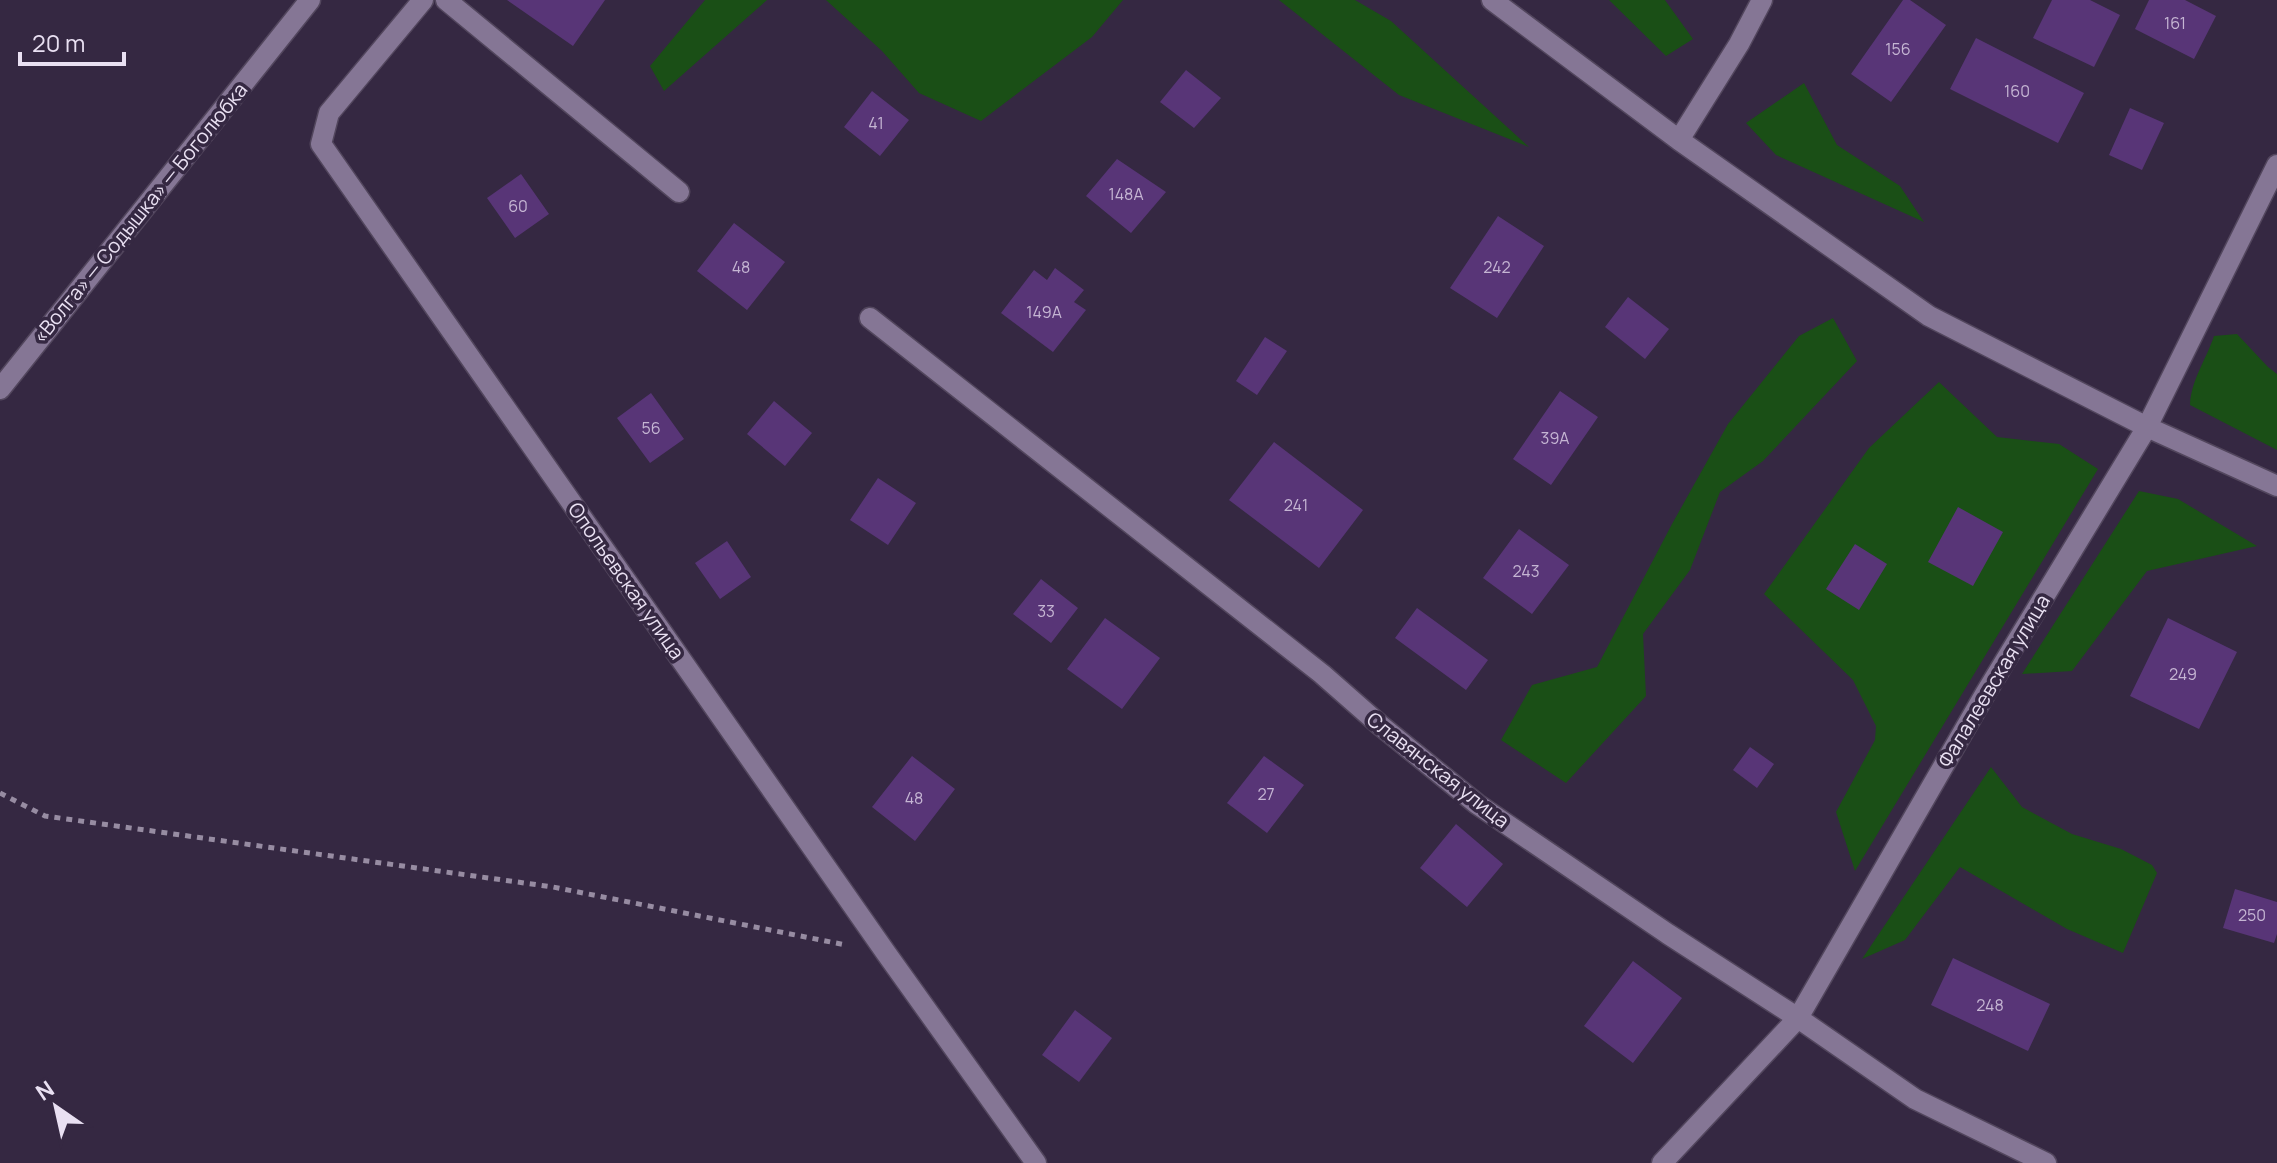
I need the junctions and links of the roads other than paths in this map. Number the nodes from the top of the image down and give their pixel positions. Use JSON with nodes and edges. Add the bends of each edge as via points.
{"nodes":[{"id":1,"x":310,"y":0,"type":"edge"},
{"id":2,"x":423,"y":0,"type":"edge"},
{"id":3,"x":446,"y":0,"type":"edge"},
{"id":4,"x":1492,"y":0,"type":"edge"},
{"id":5,"x":1762,"y":0,"type":"edge"},
{"id":6,"x":1679,"y":140,"type":"junction"},
{"id":7,"x":2277,"y":165,"type":"edge"},
{"id":8,"x":679,"y":192,"type":"dead end"},
{"id":9,"x":870,"y":318,"type":"dead end"},
{"id":10,"x":0,"y":389,"type":"edge"},
{"id":11,"x":2147,"y":427,"type":"junction"},
{"id":12,"x":2277,"y":486,"type":"edge"},
{"id":13,"x":1798,"y":1018,"type":"junction"},
{"id":14,"x":1036,"y":1163,"type":"edge"},
{"id":15,"x":1662,"y":1163,"type":"edge"},
{"id":16,"x":2046,"y":1163,"type":"edge"}],
"edges":[{"from":1,"to":10,"type":"street","name":"«Волга» — Содышка» — Боголюбка"},
{"from":2,"to":14,"type":"street","name":"Опольевская улица","via":[[329,113],[321,144]]},
{"from":3,"to":8,"type":"street"},
{"from":4,"to":6,"type":"street"},
{"from":5,"to":6,"type":"street"},
{"from":6,"to":11,"type":"street","via":[[1929,316]]},
{"from":7,"to":11,"type":"street","name":"Фалалеевская улица"},
{"from":9,"to":13,"type":"street","name":"Славянская улица","via":[[1322,674],[1477,804]]},
{"from":11,"to":12,"type":"street"},
{"from":11,"to":13,"type":"street","name":"Фалалеевская улица"},
{"from":13,"to":15,"type":"street","name":"Фалалеевская улица"},
{"from":13,"to":16,"type":"street","name":"Славянская улица","via":[[1915,1099]]}]}
